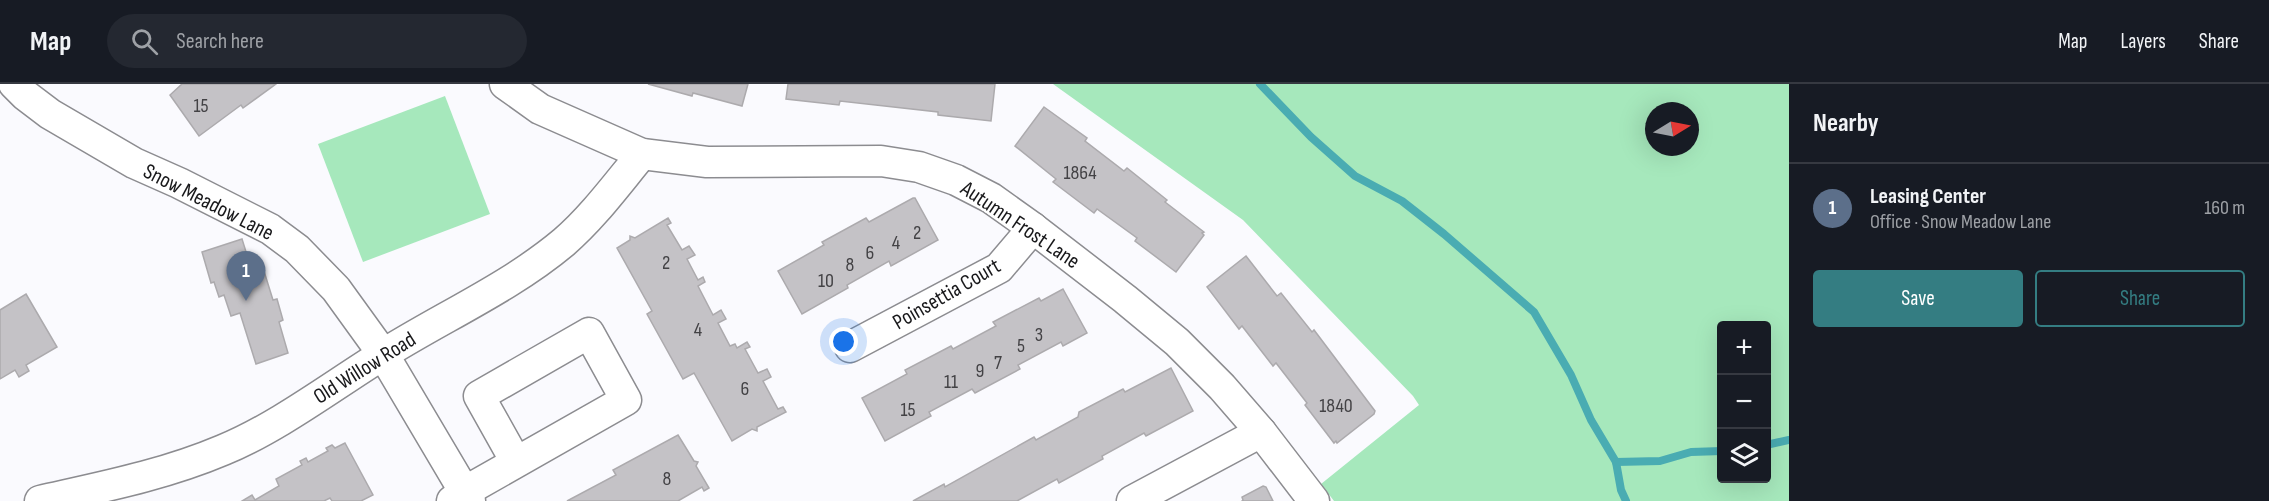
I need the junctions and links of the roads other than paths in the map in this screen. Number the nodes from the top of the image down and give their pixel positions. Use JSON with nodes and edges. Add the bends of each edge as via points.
{"nodes":[{"id":1,"x":14,"y":84,"type":"edge"},
{"id":2,"x":505,"y":84,"type":"edge"},
{"id":3,"x":642,"y":154,"type":"junction"},
{"id":4,"x":1033,"y":228,"type":"junction"},
{"id":5,"x":850,"y":347,"type":"dead end"},
{"id":6,"x":382,"y":354,"type":"junction"},
{"id":7,"x":1261,"y":432,"type":"junction"},
{"id":8,"x":516,"y":462,"type":"junction"},
{"id":9,"x":462,"y":498,"type":"edge"},
{"id":10,"x":40,"y":501,"type":"edge"},
{"id":11,"x":1132,"y":501,"type":"edge"},
{"id":12,"x":1314,"y":501,"type":"edge"}],
"edges":[{"from":1,"to":6,"type":"street","name":"Snow Meadow Lane","via":[[50,114],[134,163],[270,229],[297,249],[336,289]]},
{"from":2,"to":3,"type":"street","name":"Autumn Frost Lane","via":[[540,109]]},
{"from":3,"to":4,"type":"street","name":"Autumn Frost Lane","via":[[707,162],[880,161],[919,167],[957,180],[991,198]]},
{"from":3,"to":6,"type":"street","name":"Old Willow Road","via":[[565,242],[528,270]]},
{"from":4,"to":5,"type":"street","name":"Poinsettia Court","via":[[999,268]]},
{"from":4,"to":7,"type":"street","name":"Autumn Frost Lane","via":[[1177,342]]},
{"from":6,"to":9,"type":"street","name":"Snow Meadow Lane"},
{"from":6,"to":10,"type":"street","name":"Old Willow Road","via":[[225,450],[130,481]]},
{"from":7,"to":11,"type":"street"},
{"from":7,"to":12,"type":"street","name":"Autumn Frost Lane"},
{"from":8,"to":8,"type":"street","via":[[626,400],[589,333],[478,396]]},
{"from":8,"to":9,"type":"street"}]}
